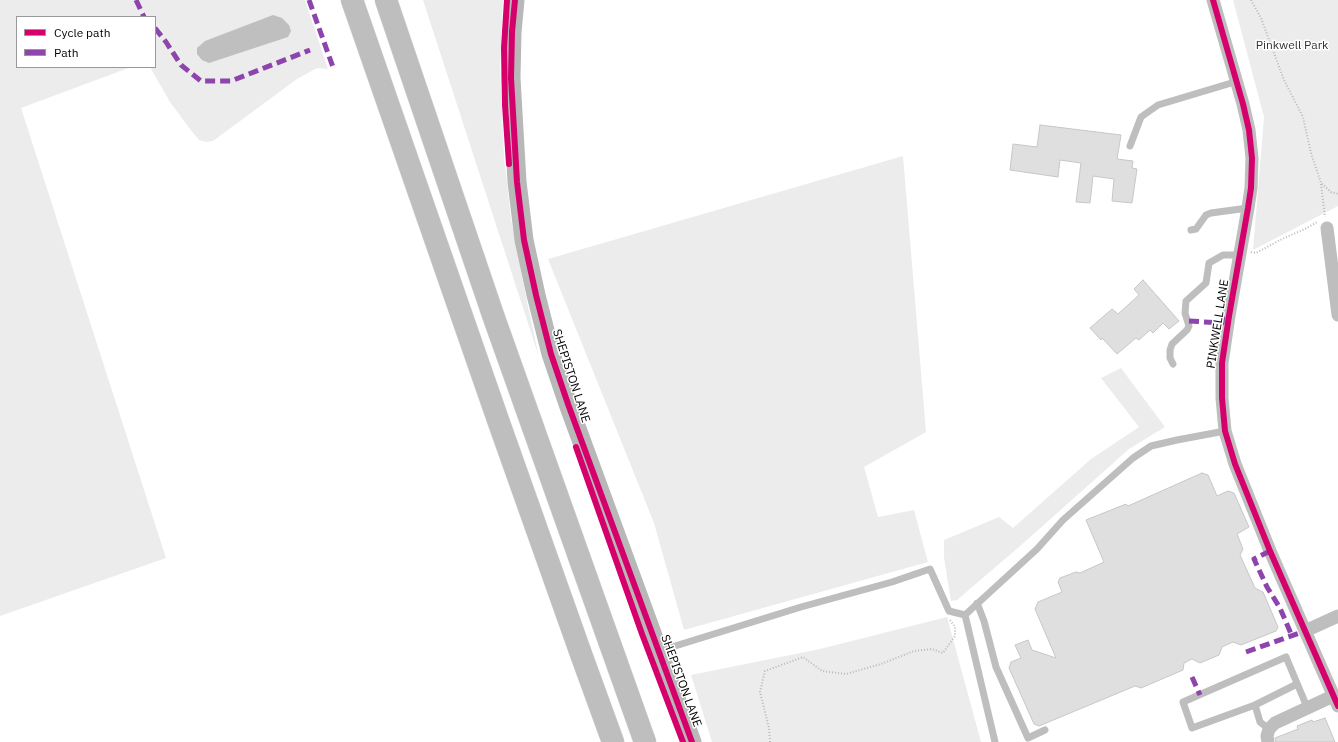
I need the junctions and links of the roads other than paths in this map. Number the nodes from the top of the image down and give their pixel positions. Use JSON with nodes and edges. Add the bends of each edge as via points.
{"nodes":[{"id":1,"x":352,"y":0,"type":"edge"},
{"id":2,"x":386,"y":0,"type":"edge"},
{"id":3,"x":515,"y":0,"type":"edge"},
{"id":4,"x":1213,"y":0,"type":"edge"},
{"id":5,"x":1238,"y":81,"type":"junction"},
{"id":6,"x":1130,"y":146,"type":"dead end"},
{"id":7,"x":1248,"y":208,"type":"junction"},
{"id":8,"x":1326,"y":224,"type":"road end"},
{"id":9,"x":1191,"y":230,"type":"dead end"},
{"id":10,"x":1241,"y":252,"type":"junction"},
{"id":11,"x":1337,"y":301,"type":"edge"},
{"id":12,"x":1338,"y":315,"type":"edge"},
{"id":13,"x":1173,"y":364,"type":"dead end"},
{"id":14,"x":1225,"y":431,"type":"junction"},
{"id":15,"x":977,"y":603,"type":"junction"},
{"id":16,"x":965,"y":614,"type":"junction"},
{"id":17,"x":1338,"y":616,"type":"edge"},
{"id":18,"x":1305,"y":631,"type":"junction"},
{"id":19,"x":658,"y":652,"type":"junction"},
{"id":20,"x":1297,"y":684,"type":"junction"},
{"id":21,"x":1336,"y":701,"type":"edge"},
{"id":22,"x":1255,"y":705,"type":"junction"},
{"id":23,"x":1307,"y":707,"type":"junction"},
{"id":24,"x":1045,"y":730,"type":"dead end"},
{"id":25,"x":1269,"y":736,"type":"edge"},
{"id":26,"x":613,"y":742,"type":"edge"},
{"id":27,"x":645,"y":742,"type":"edge"},
{"id":28,"x":692,"y":742,"type":"edge"},
{"id":29,"x":995,"y":742,"type":"edge"}],
"edges":[{"from":1,"to":26,"type":"highway"},
{"from":2,"to":27,"type":"highway","via":[[491,308]]},
{"from":3,"to":19,"type":"street","name":"SHEPISTON LANE","via":[[511,78],[517,182],[524,240],[536,295],[551,354],[568,404]]},
{"from":4,"to":5,"type":"street","name":"PINKWELL LANE"},
{"from":5,"to":6,"type":"lane","via":[[1158,105],[1141,117]]},
{"from":5,"to":7,"type":"street","name":"PINKWELL LANE","via":[[1249,130],[1252,158]]},
{"from":7,"to":9,"type":"lane","via":[[1211,213],[1206,215],[1196,229]]},
{"from":7,"to":10,"type":"street","name":"PINKWELL LANE"},
{"from":8,"to":11,"type":"street"},
{"from":10,"to":13,"type":"lane","via":[[1223,255],[1209,263],[1206,283],[1186,301],[1185,313],[1190,326],[1172,344],[1170,358]]},
{"from":10,"to":14,"type":"street","name":"PINKWELL LANE","via":[[1222,363]]},
{"from":11,"to":12,"type":"street"},
{"from":14,"to":15,"type":"lane","via":[[1151,446],[1133,458],[1063,520],[1037,548]]},
{"from":14,"to":18,"type":"street","name":"PINKWELL LANE","via":[[1235,464]]},
{"from":15,"to":16,"type":"lane"},
{"from":15,"to":24,"type":"lane","via":[[996,667],[1028,738]]},
{"from":16,"to":19,"type":"lane","via":[[949,611],[930,569]]},
{"from":16,"to":29,"type":"lane"},
{"from":17,"to":18,"type":"street"},
{"from":18,"to":21,"type":"street","name":"PINKWELL LANE"},
{"from":19,"to":28,"type":"street","name":"SHEPISTON LANE"},
{"from":20,"to":22,"type":"lane"},
{"from":20,"to":22,"type":"lane","via":[[1286,657],[1183,702],[1192,728]]},
{"from":20,"to":23,"type":"lane"},
{"from":21,"to":23,"type":"street"},
{"from":22,"to":25,"type":"lane","via":[[1260,722]]},
{"from":23,"to":25,"type":"street","via":[[1275,723]]}]}
